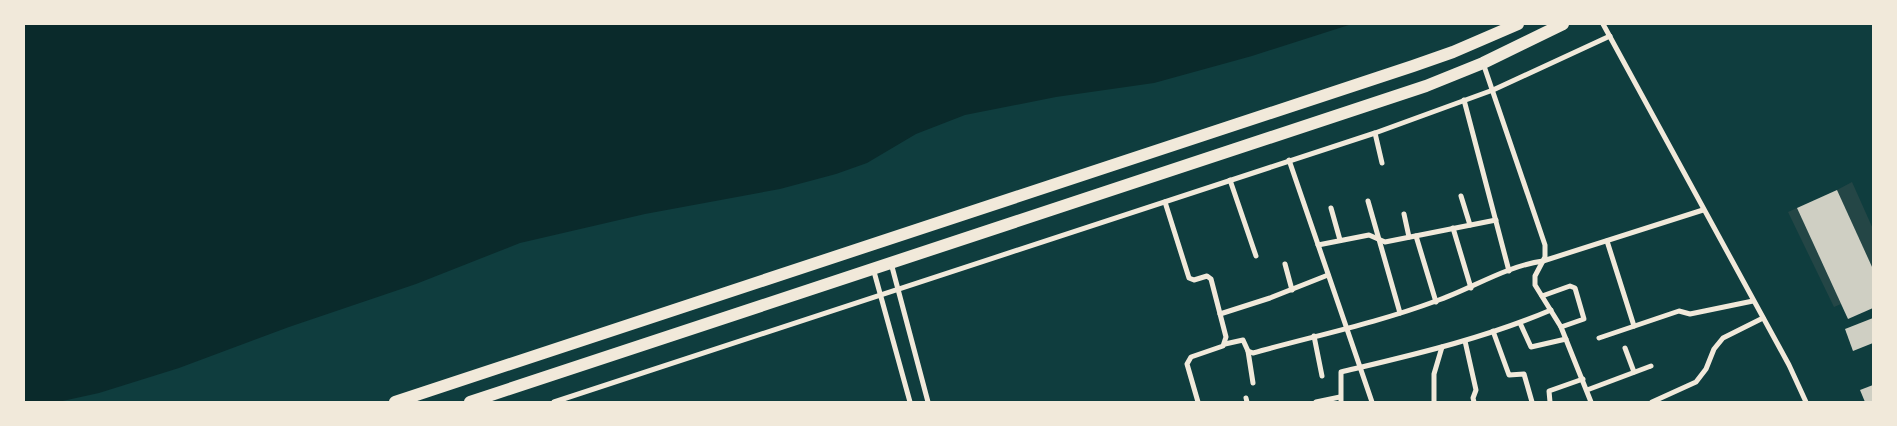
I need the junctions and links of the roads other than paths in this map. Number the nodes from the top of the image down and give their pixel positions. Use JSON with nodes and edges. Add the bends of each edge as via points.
{"nodes":[{"id":1,"x":1518,"y":24,"type":"edge"},
{"id":2,"x":1563,"y":24,"type":"edge"},
{"id":3,"x":1603,"y":24,"type":"edge"},
{"id":4,"x":1610,"y":36,"type":"junction"},
{"id":5,"x":1483,"y":63,"type":"junction"},
{"id":6,"x":1492,"y":90,"type":"junction"},
{"id":7,"x":1464,"y":100,"type":"junction"},
{"id":8,"x":1375,"y":133,"type":"junction"},
{"id":9,"x":1288,"y":160,"type":"junction"},
{"id":10,"x":1382,"y":163,"type":"dead end"},
{"id":11,"x":1230,"y":180,"type":"junction"},
{"id":12,"x":1462,"y":196,"type":"dead end"},
{"id":13,"x":1368,"y":201,"type":"dead end"},
{"id":14,"x":1165,"y":202,"type":"junction"},
{"id":15,"x":1331,"y":208,"type":"dead end"},
{"id":16,"x":1703,"y":210,"type":"junction"},
{"id":17,"x":1404,"y":214,"type":"dead end"},
{"id":18,"x":1496,"y":220,"type":"junction"},
{"id":19,"x":1470,"y":225,"type":"junction"},
{"id":20,"x":1454,"y":228,"type":"junction"},
{"id":21,"x":1416,"y":236,"type":"junction"},
{"id":22,"x":1409,"y":237,"type":"junction"},
{"id":23,"x":1340,"y":240,"type":"junction"},
{"id":24,"x":1379,"y":241,"type":"junction"},
{"id":25,"x":1607,"y":241,"type":"junction"},
{"id":26,"x":1318,"y":244,"type":"junction"},
{"id":27,"x":1256,"y":256,"type":"dead end"},
{"id":28,"x":1543,"y":261,"type":"junction"},
{"id":29,"x":891,"y":262,"type":"junction"},
{"id":30,"x":1284,"y":264,"type":"dead end"},
{"id":31,"x":873,"y":268,"type":"junction"},
{"id":32,"x":1509,"y":271,"type":"junction"},
{"id":33,"x":1328,"y":275,"type":"junction"},
{"id":34,"x":1471,"y":288,"type":"junction"},
{"id":35,"x":898,"y":290,"type":"junction"},
{"id":36,"x":1292,"y":290,"type":"junction"},
{"id":37,"x":880,"y":296,"type":"junction"},
{"id":38,"x":1542,"y":296,"type":"junction"},
{"id":39,"x":1753,"y":301,"type":"junction"},
{"id":40,"x":1436,"y":302,"type":"junction"},
{"id":41,"x":1551,"y":310,"type":"junction"},
{"id":42,"x":1400,"y":313,"type":"junction"},
{"id":43,"x":1220,"y":314,"type":"junction"},
{"id":44,"x":1763,"y":318,"type":"junction"},
{"id":45,"x":1520,"y":323,"type":"junction"},
{"id":46,"x":1634,"y":326,"type":"junction"},
{"id":47,"x":1561,"y":327,"type":"junction"},
{"id":48,"x":1346,"y":328,"type":"junction"},
{"id":49,"x":1493,"y":331,"type":"junction"},
{"id":50,"x":1314,"y":336,"type":"junction"},
{"id":51,"x":1599,"y":338,"type":"dead end"},
{"id":52,"x":1566,"y":339,"type":"junction"},
{"id":53,"x":1465,"y":340,"type":"junction"},
{"id":54,"x":1225,"y":344,"type":"junction"},
{"id":55,"x":1442,"y":347,"type":"junction"},
{"id":56,"x":1625,"y":348,"type":"dead end"},
{"id":57,"x":1248,"y":351,"type":"junction"},
{"id":58,"x":1650,"y":366,"type":"dead end"},
{"id":59,"x":1360,"y":368,"type":"junction"},
{"id":60,"x":1634,"y":372,"type":"junction"},
{"id":61,"x":1322,"y":376,"type":"dead end"},
{"id":62,"x":1583,"y":380,"type":"junction"},
{"id":63,"x":1253,"y":383,"type":"dead end"},
{"id":64,"x":1587,"y":390,"type":"junction"},
{"id":65,"x":1340,"y":400,"type":"edge"},
{"id":66,"x":395,"y":402,"type":"edge"},
{"id":67,"x":470,"y":402,"type":"edge"},
{"id":68,"x":554,"y":402,"type":"edge"},
{"id":69,"x":910,"y":402,"type":"edge"},
{"id":70,"x":928,"y":402,"type":"edge"},
{"id":71,"x":1198,"y":402,"type":"edge"},
{"id":72,"x":1316,"y":402,"type":"edge"},
{"id":73,"x":1372,"y":402,"type":"edge"},
{"id":74,"x":1434,"y":402,"type":"edge"},
{"id":75,"x":1474,"y":402,"type":"edge"},
{"id":76,"x":1532,"y":402,"type":"edge"},
{"id":77,"x":1550,"y":402,"type":"edge"},
{"id":78,"x":1592,"y":402,"type":"edge"},
{"id":79,"x":1652,"y":402,"type":"edge"},
{"id":80,"x":1806,"y":402,"type":"edge"}],
"edges":[{"from":1,"to":66,"type":"highway","via":[[1396,72]]},
{"from":2,"to":5,"type":"highway"},
{"from":3,"to":4,"type":"street"},
{"from":4,"to":6,"type":"street"},
{"from":4,"to":16,"type":"street"},
{"from":5,"to":6,"type":"street"},
{"from":5,"to":29,"type":"highway","via":[[1410,92]]},
{"from":6,"to":7,"type":"street"},
{"from":6,"to":28,"type":"street","via":[[1545,245]]},
{"from":7,"to":8,"type":"street"},
{"from":7,"to":18,"type":"street"},
{"from":8,"to":9,"type":"street"},
{"from":8,"to":10,"type":"street"},
{"from":9,"to":11,"type":"street"},
{"from":9,"to":26,"type":"street"},
{"from":11,"to":14,"type":"street"},
{"from":11,"to":27,"type":"street"},
{"from":12,"to":19,"type":"street"},
{"from":13,"to":24,"type":"street"},
{"from":14,"to":35,"type":"street"},
{"from":14,"to":43,"type":"street","via":[[1189,278],[1210,278]]},
{"from":15,"to":23,"type":"street"},
{"from":16,"to":25,"type":"street"},
{"from":16,"to":39,"type":"street"},
{"from":17,"to":22,"type":"street"},
{"from":18,"to":19,"type":"street"},
{"from":18,"to":32,"type":"street"},
{"from":19,"to":20,"type":"street"},
{"from":20,"to":21,"type":"street"},
{"from":20,"to":34,"type":"street"},
{"from":21,"to":22,"type":"street"},
{"from":21,"to":40,"type":"street"},
{"from":22,"to":24,"type":"street"},
{"from":23,"to":24,"type":"street","via":[[1369,235]]},
{"from":23,"to":26,"type":"street"},
{"from":24,"to":42,"type":"street"},
{"from":25,"to":28,"type":"street"},
{"from":25,"to":46,"type":"street"},
{"from":26,"to":33,"type":"street"},
{"from":28,"to":32,"type":"street"},
{"from":28,"to":38,"type":"street","via":[[1536,271],[1535,281]]},
{"from":29,"to":31,"type":"highway"},
{"from":29,"to":35,"type":"street"},
{"from":30,"to":36,"type":"street"},
{"from":31,"to":37,"type":"street"},
{"from":31,"to":67,"type":"highway"},
{"from":32,"to":34,"type":"street"},
{"from":33,"to":36,"type":"street"},
{"from":33,"to":48,"type":"street"},
{"from":34,"to":40,"type":"street"},
{"from":35,"to":37,"type":"street"},
{"from":35,"to":70,"type":"street"},
{"from":36,"to":43,"type":"street"},
{"from":37,"to":68,"type":"street"},
{"from":37,"to":69,"type":"street"},
{"from":38,"to":41,"type":"street"},
{"from":38,"to":47,"type":"street","via":[[1570,286],[1575,288],[1584,318]]},
{"from":39,"to":44,"type":"street"},
{"from":39,"to":46,"type":"street","via":[[1690,314],[1679,311]]},
{"from":40,"to":42,"type":"street"},
{"from":41,"to":45,"type":"street"},
{"from":41,"to":47,"type":"street"},
{"from":42,"to":48,"type":"street"},
{"from":43,"to":54,"type":"street"},
{"from":44,"to":79,"type":"street","via":[[1723,338],[1696,382]]},
{"from":44,"to":80,"type":"street"},
{"from":45,"to":49,"type":"street"},
{"from":45,"to":52,"type":"street","via":[[1531,347]]},
{"from":46,"to":51,"type":"street"},
{"from":47,"to":52,"type":"street"},
{"from":48,"to":50,"type":"street"},
{"from":48,"to":59,"type":"street"},
{"from":49,"to":53,"type":"street"},
{"from":49,"to":76,"type":"street","via":[[1509,375],[1524,374]]},
{"from":50,"to":57,"type":"street"},
{"from":50,"to":61,"type":"street"},
{"from":52,"to":62,"type":"street"},
{"from":53,"to":55,"type":"street"},
{"from":53,"to":75,"type":"street","via":[[1476,390],[1472,398]]},
{"from":54,"to":57,"type":"street","via":[[1243,340]]},
{"from":54,"to":71,"type":"street","via":[[1189,360],[1188,370]]},
{"from":55,"to":59,"type":"street"},
{"from":55,"to":74,"type":"street","via":[[1434,374]]},
{"from":56,"to":60,"type":"street"},
{"from":57,"to":63,"type":"street"},
{"from":58,"to":60,"type":"street"},
{"from":59,"to":65,"type":"street","via":[[1342,372]]},
{"from":59,"to":73,"type":"street"},
{"from":60,"to":64,"type":"street"},
{"from":62,"to":64,"type":"street"},
{"from":62,"to":77,"type":"street","via":[[1549,392]]},
{"from":64,"to":78,"type":"street"},
{"from":65,"to":72,"type":"street"}]}
